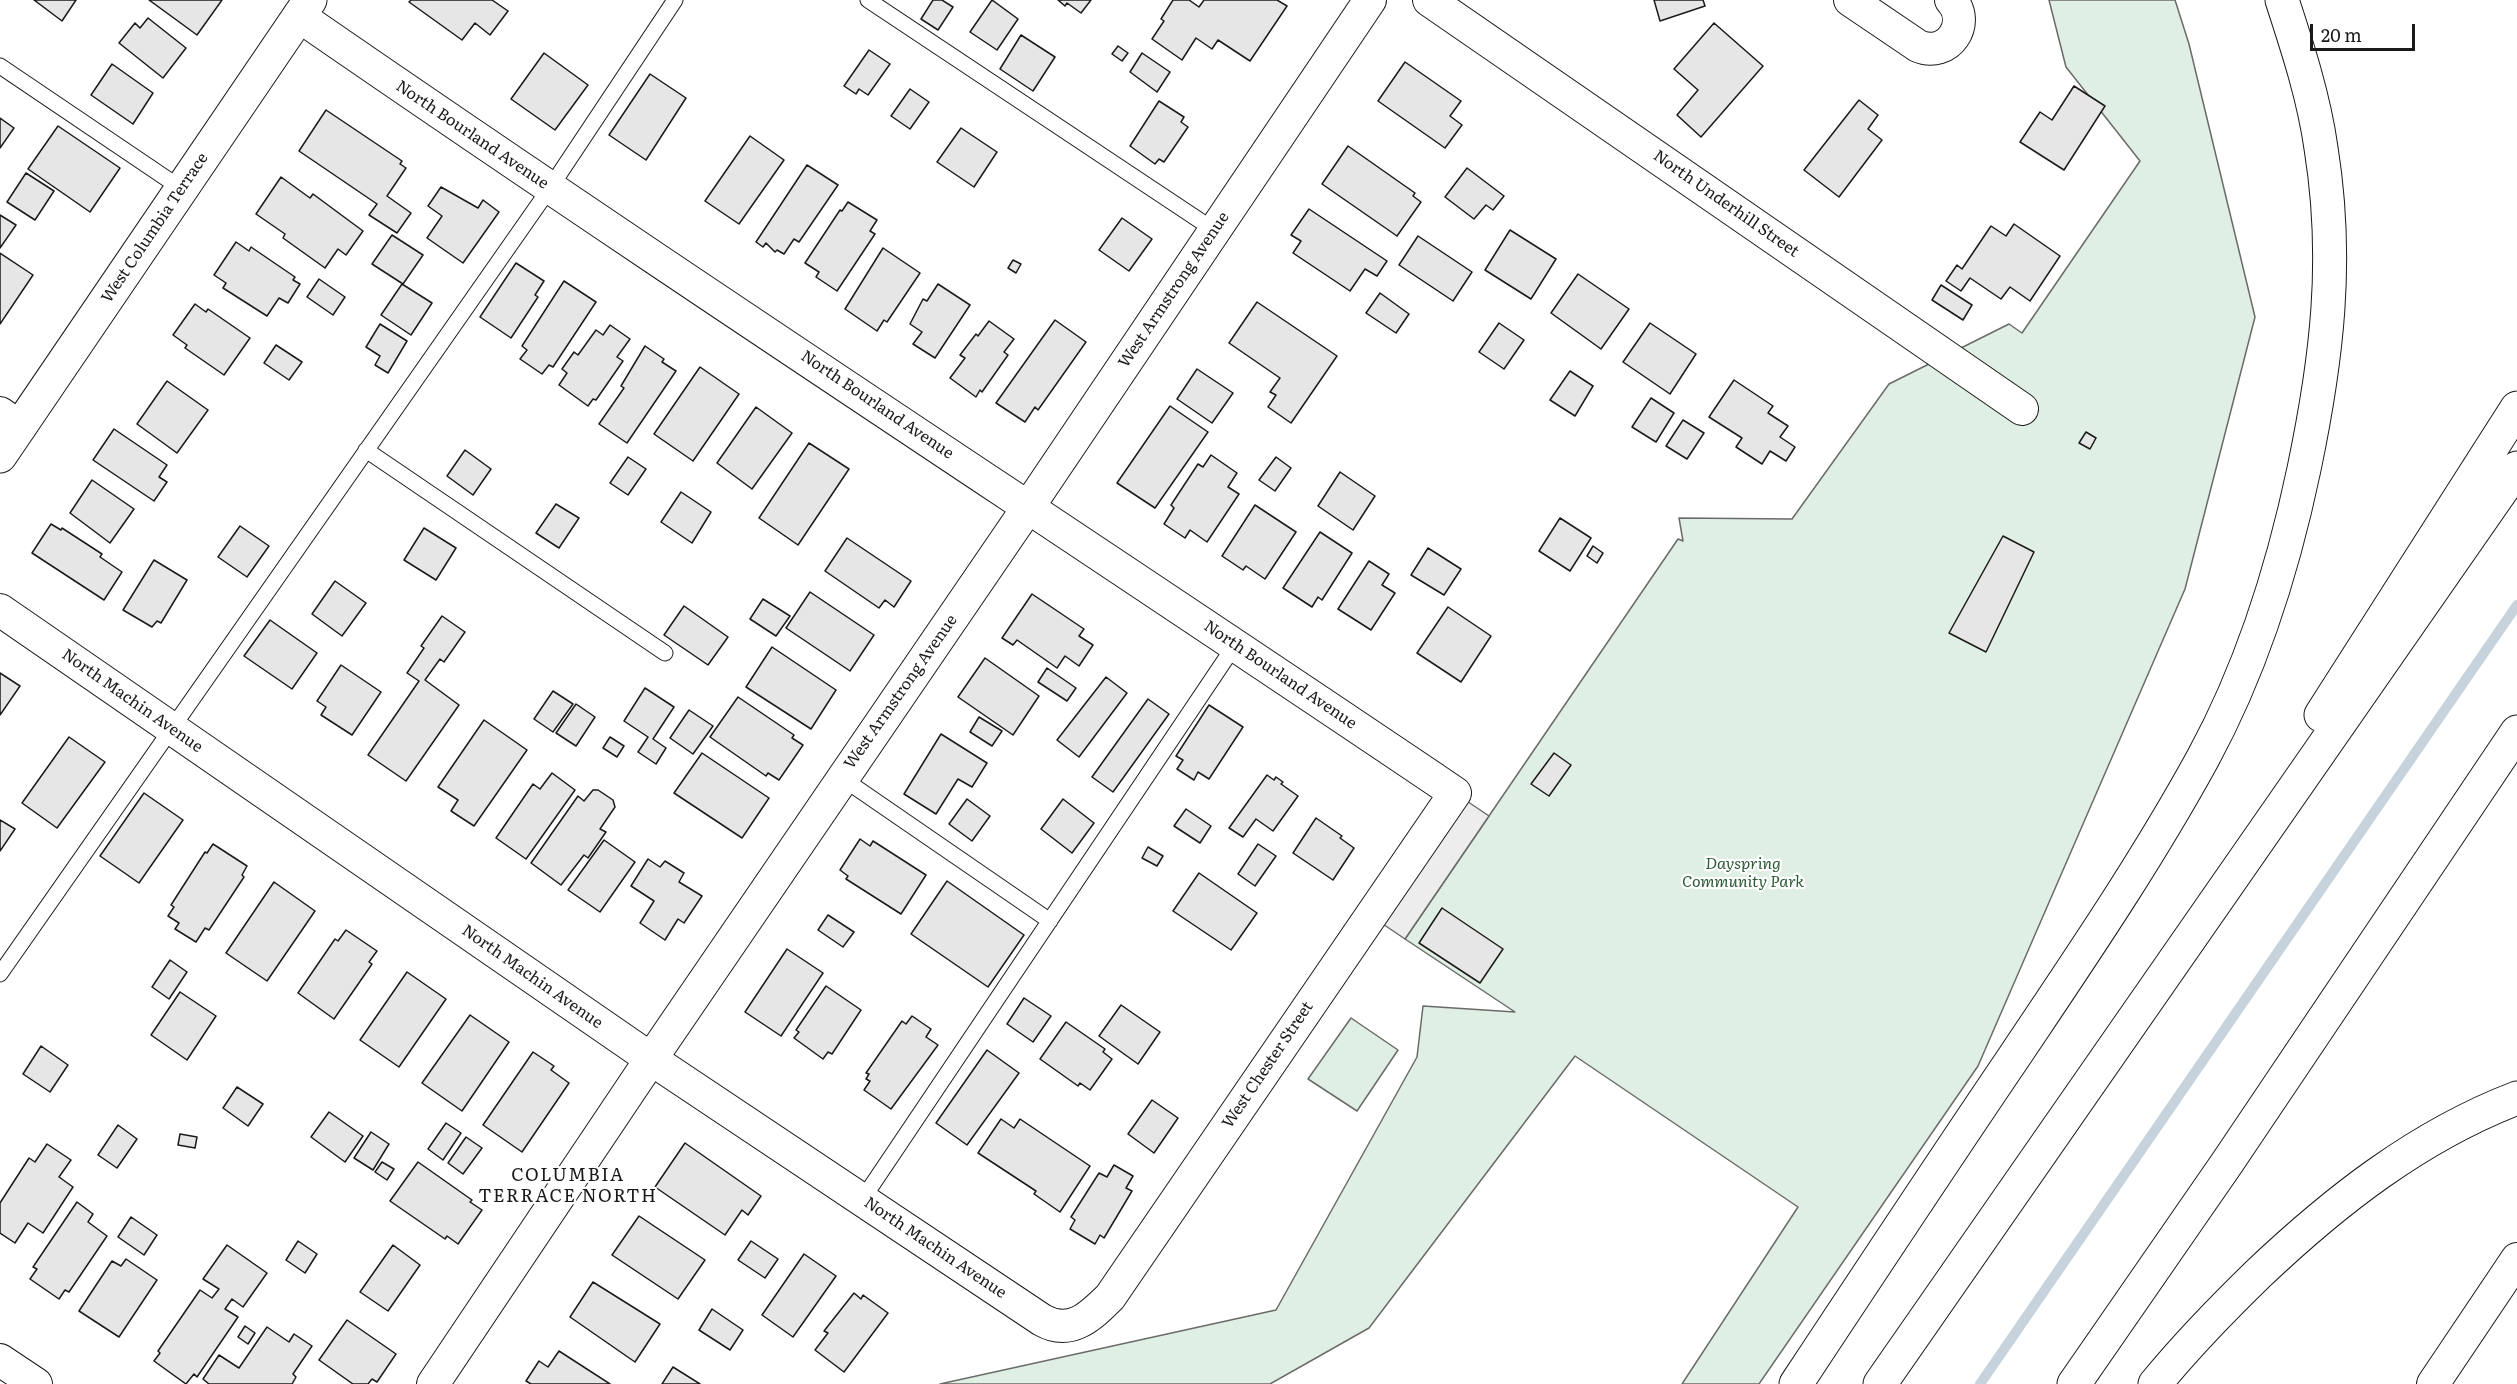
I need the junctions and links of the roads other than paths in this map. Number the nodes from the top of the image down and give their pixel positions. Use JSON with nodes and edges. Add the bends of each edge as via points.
{"nodes":[{"id":1,"x":675,"y":0,"type":"edge"},
{"id":2,"x":868,"y":0,"type":"edge"},
{"id":3,"x":1370,"y":0,"type":"edge"},
{"id":4,"x":1429,"y":0,"type":"edge"},
{"id":5,"x":1850,"y":0,"type":"edge"},
{"id":6,"x":1951,"y":0,"type":"edge"},
{"id":7,"x":2282,"y":0,"type":"edge"},
{"id":8,"x":304,"y":8,"type":"edge"},
{"id":9,"x":0,"y":66,"type":"edge"},
{"id":10,"x":550,"y":188,"type":"junction"},
{"id":11,"x":182,"y":189,"type":"junction"},
{"id":12,"x":1214,"y":230,"type":"junction"},
{"id":13,"x":2517,"y":408,"type":"edge"},
{"id":14,"x":2022,"y":409,"type":"dead end"},
{"id":15,"x":10,"y":420,"type":"edge"},
{"id":16,"x":366,"y":450,"type":"junction"},
{"id":17,"x":0,"y":456,"type":"edge"},
{"id":18,"x":2517,"y":468,"type":"edge"},
{"id":19,"x":1029,"y":506,"type":"junction"},
{"id":20,"x":0,"y":610,"type":"edge"},
{"id":21,"x":1235,"y":645,"type":"junction"},
{"id":22,"x":664,"y":653,"type":"dead end"},
{"id":23,"x":171,"y":728,"type":"junction"},
{"id":24,"x":2517,"y":732,"type":"edge"},
{"id":25,"x":842,"y":777,"type":"junction"},
{"id":26,"x":1455,"y":793,"type":"joint"},
{"id":27,"x":1050,"y":921,"type":"junction"},
{"id":28,"x":0,"y":974,"type":"edge"},
{"id":29,"x":651,"y":1059,"type":"junction"},
{"id":30,"x":2517,"y":1098,"type":"edge"},
{"id":31,"x":2070,"y":1111,"type":"junction"},
{"id":32,"x":862,"y":1200,"type":"junction"},
{"id":33,"x":2517,"y":1259,"type":"edge"},
{"id":34,"x":1071,"y":1327,"type":"joint"},
{"id":35,"x":0,"y":1360,"type":"edge"},
{"id":36,"x":36,"y":1384,"type":"edge"},
{"id":37,"x":433,"y":1384,"type":"edge"},
{"id":38,"x":1796,"y":1384,"type":"edge"},
{"id":39,"x":1880,"y":1384,"type":"edge"},
{"id":40,"x":2074,"y":1384,"type":"edge"},
{"id":41,"x":2155,"y":1384,"type":"edge"},
{"id":42,"x":2433,"y":1384,"type":"edge"}],
"edges":[{"from":1,"to":10,"type":"lane"},
{"from":2,"to":12,"type":"lane"},
{"from":3,"to":12,"type":"street","name":"West Armstrong Avenue"},
{"from":4,"to":14,"type":"street","name":"North Underhill Street"},
{"from":5,"to":6,"type":"street","via":[[1918,46],[1929,49],[1948,44],[1959,30],[1960,19]]},
{"from":7,"to":38,"type":"main road","via":[[2315,112],[2322,153],[2330,248],[2329,310],[2316,409],[2298,495],[2259,633],[2219,726],[2150,848],[2089,946]]},
{"from":8,"to":10,"type":"street","name":"North Bourland Avenue"},
{"from":8,"to":11,"type":"main road","name":"West Columbia Terrace"},
{"from":9,"to":11,"type":"lane"},
{"from":10,"to":16,"type":"lane"},
{"from":10,"to":19,"type":"street","name":"North Bourland Avenue"},
{"from":11,"to":15,"type":"main road","name":"West Columbia Terrace"},
{"from":12,"to":19,"type":"street","name":"West Armstrong Avenue"},
{"from":13,"to":31,"type":"main road"},
{"from":15,"to":17,"type":"main road","name":"West Columbia Terrace"},
{"from":16,"to":22,"type":"lane"},
{"from":16,"to":23,"type":"lane"},
{"from":18,"to":31,"type":"main road"},
{"from":19,"to":21,"type":"street","name":"North Bourland Avenue"},
{"from":19,"to":25,"type":"street","name":"West Armstrong Avenue"},
{"from":20,"to":23,"type":"street","name":"North Machin Avenue"},
{"from":21,"to":26,"type":"street","name":"North Bourland Avenue"},
{"from":21,"to":27,"type":"lane"},
{"from":23,"to":28,"type":"lane"},
{"from":23,"to":29,"type":"street","name":"North Machin Avenue"},
{"from":24,"to":40,"type":"main road"},
{"from":25,"to":27,"type":"lane"},
{"from":25,"to":29,"type":"street","name":"West Armstrong Avenue"},
{"from":26,"to":34,"type":"street","name":"West Chester Street","via":[[1110,1297]]},
{"from":27,"to":32,"type":"lane"},
{"from":29,"to":32,"type":"street","name":"North Machin Avenue"},
{"from":29,"to":37,"type":"street","name":"West Armstrong Avenue"},
{"from":30,"to":41,"type":"main road","via":[[2434,1136],[2341,1201],[2226,1306]]},
{"from":31,"to":39,"type":"main road"},
{"from":32,"to":34,"type":"street","name":"North Machin Avenue","via":[[1047,1323]]},
{"from":33,"to":42,"type":"street"},
{"from":35,"to":36,"type":"street"}]}
